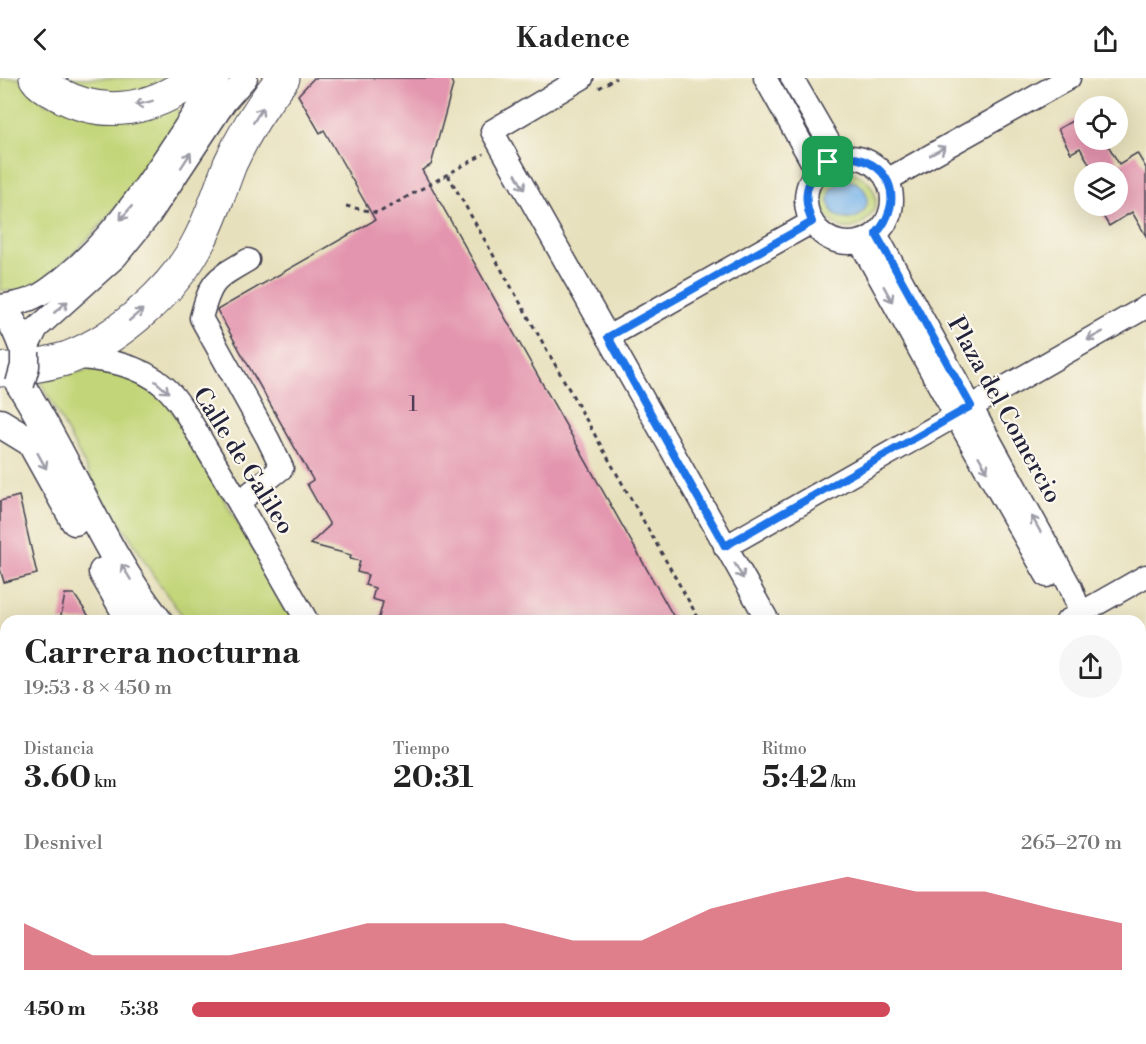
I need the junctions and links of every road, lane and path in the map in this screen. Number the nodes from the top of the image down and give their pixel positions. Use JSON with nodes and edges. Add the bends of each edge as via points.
{"nodes":[{"id":1,"x":36,"y":78,"type":"edge"},
{"id":2,"x":196,"y":78,"type":"edge"},
{"id":3,"x":218,"y":78,"type":"edge"},
{"id":4,"x":246,"y":78,"type":"edge"},
{"id":5,"x":283,"y":78,"type":"edge"},
{"id":6,"x":582,"y":78,"type":"edge"},
{"id":7,"x":765,"y":78,"type":"edge"},
{"id":8,"x":792,"y":78,"type":"edge"},
{"id":9,"x":1069,"y":78,"type":"edge"},
{"id":10,"x":842,"y":157,"type":"junction"},
{"id":11,"x":817,"y":171,"type":"junction"},
{"id":12,"x":448,"y":175,"type":"dead end"},
{"id":13,"x":887,"y":180,"type":"junction"},
{"id":14,"x":812,"y":222,"type":"junction"},
{"id":15,"x":868,"y":238,"type":"junction"},
{"id":16,"x":248,"y":260,"type":"dead end"},
{"id":17,"x":1146,"y":307,"type":"edge"},
{"id":18,"x":0,"y":308,"type":"edge"},
{"id":19,"x":608,"y":337,"type":"junction"},
{"id":20,"x":69,"y":357,"type":"junction"},
{"id":21,"x":15,"y":369,"type":"edge"},
{"id":22,"x":963,"y":411,"type":"junction"},
{"id":23,"x":0,"y":413,"type":"edge"},
{"id":24,"x":0,"y":423,"type":"edge"},
{"id":25,"x":239,"y":502,"type":"junction"},
{"id":26,"x":725,"y":546,"type":"junction"},
{"id":27,"x":1146,"y":576,"type":"edge"},
{"id":28,"x":128,"y":615,"type":"edge"},
{"id":29,"x":153,"y":615,"type":"edge"},
{"id":30,"x":304,"y":615,"type":"edge"},
{"id":31,"x":697,"y":615,"type":"edge"},
{"id":32,"x":765,"y":615,"type":"edge"},
{"id":33,"x":1073,"y":615,"type":"edge"},
{"id":34,"x":1083,"y":615,"type":"edge"}],
"edges":[{"from":2,"to":1,"type":"highway","one_way":true,"via":[[177,92],[147,104],[111,110],[75,103]]},
{"from":3,"to":18,"type":"street","one_way":true,"via":[[133,205],[101,243],[36,297]]},
{"from":21,"to":4,"type":"street","one_way":true,"via":[[37,328],[116,257],[150,215],[225,102]]},
{"from":20,"to":5,"type":"highway","one_way":true,"via":[[130,321],[159,296],[185,263],[211,215],[231,162]]},
{"from":6,"to":19,"type":"street","one_way":true,"via":[[492,131]]},
{"from":7,"to":11,"type":"street"},
{"from":8,"to":10,"type":"street","via":[[830,144]]},
{"from":13,"to":9,"type":"street","one_way":true},
{"from":10,"to":11,"type":"street"},
{"from":10,"to":13,"type":"street","via":[[868,161]]},
{"from":11,"to":14,"type":"street","via":[[806,196]]},
{"from":12,"to":31,"type":"path"},
{"from":13,"to":15,"type":"street","via":[[892,194],[891,209],[886,223]]},
{"from":14,"to":15,"type":"street","via":[[832,240],[846,244]]},
{"from":14,"to":19,"type":"street"},
{"from":15,"to":22,"type":"street","name":"Plaza del Comercio"},
{"from":16,"to":25,"type":"street","via":[[221,275],[208,291],[201,318],[282,468]]},
{"from":17,"to":22,"type":"street","one_way":true},
{"from":18,"to":21,"type":"main road","via":[[13,324]]},
{"from":19,"to":26,"type":"street"},
{"from":20,"to":21,"type":"highway"},
{"from":20,"to":25,"type":"street","name":"Calle de Galileo","one_way":true,"via":[[109,361],[137,369],[165,387]]},
{"from":21,"to":23,"type":"main road","via":[[9,404]]},
{"from":29,"to":21,"type":"main road","one_way":true,"via":[[110,546]]},
{"from":22,"to":26,"type":"street"},
{"from":22,"to":33,"type":"street","name":"Plaza del Comercio","via":[[1058,595]]},
{"from":24,"to":28,"type":"main road","one_way":true,"via":[[31,442]]},
{"from":25,"to":30,"type":"street","name":"Calle de Galileo"},
{"from":26,"to":32,"type":"street","one_way":true},
{"from":27,"to":34,"type":"street"}]}
